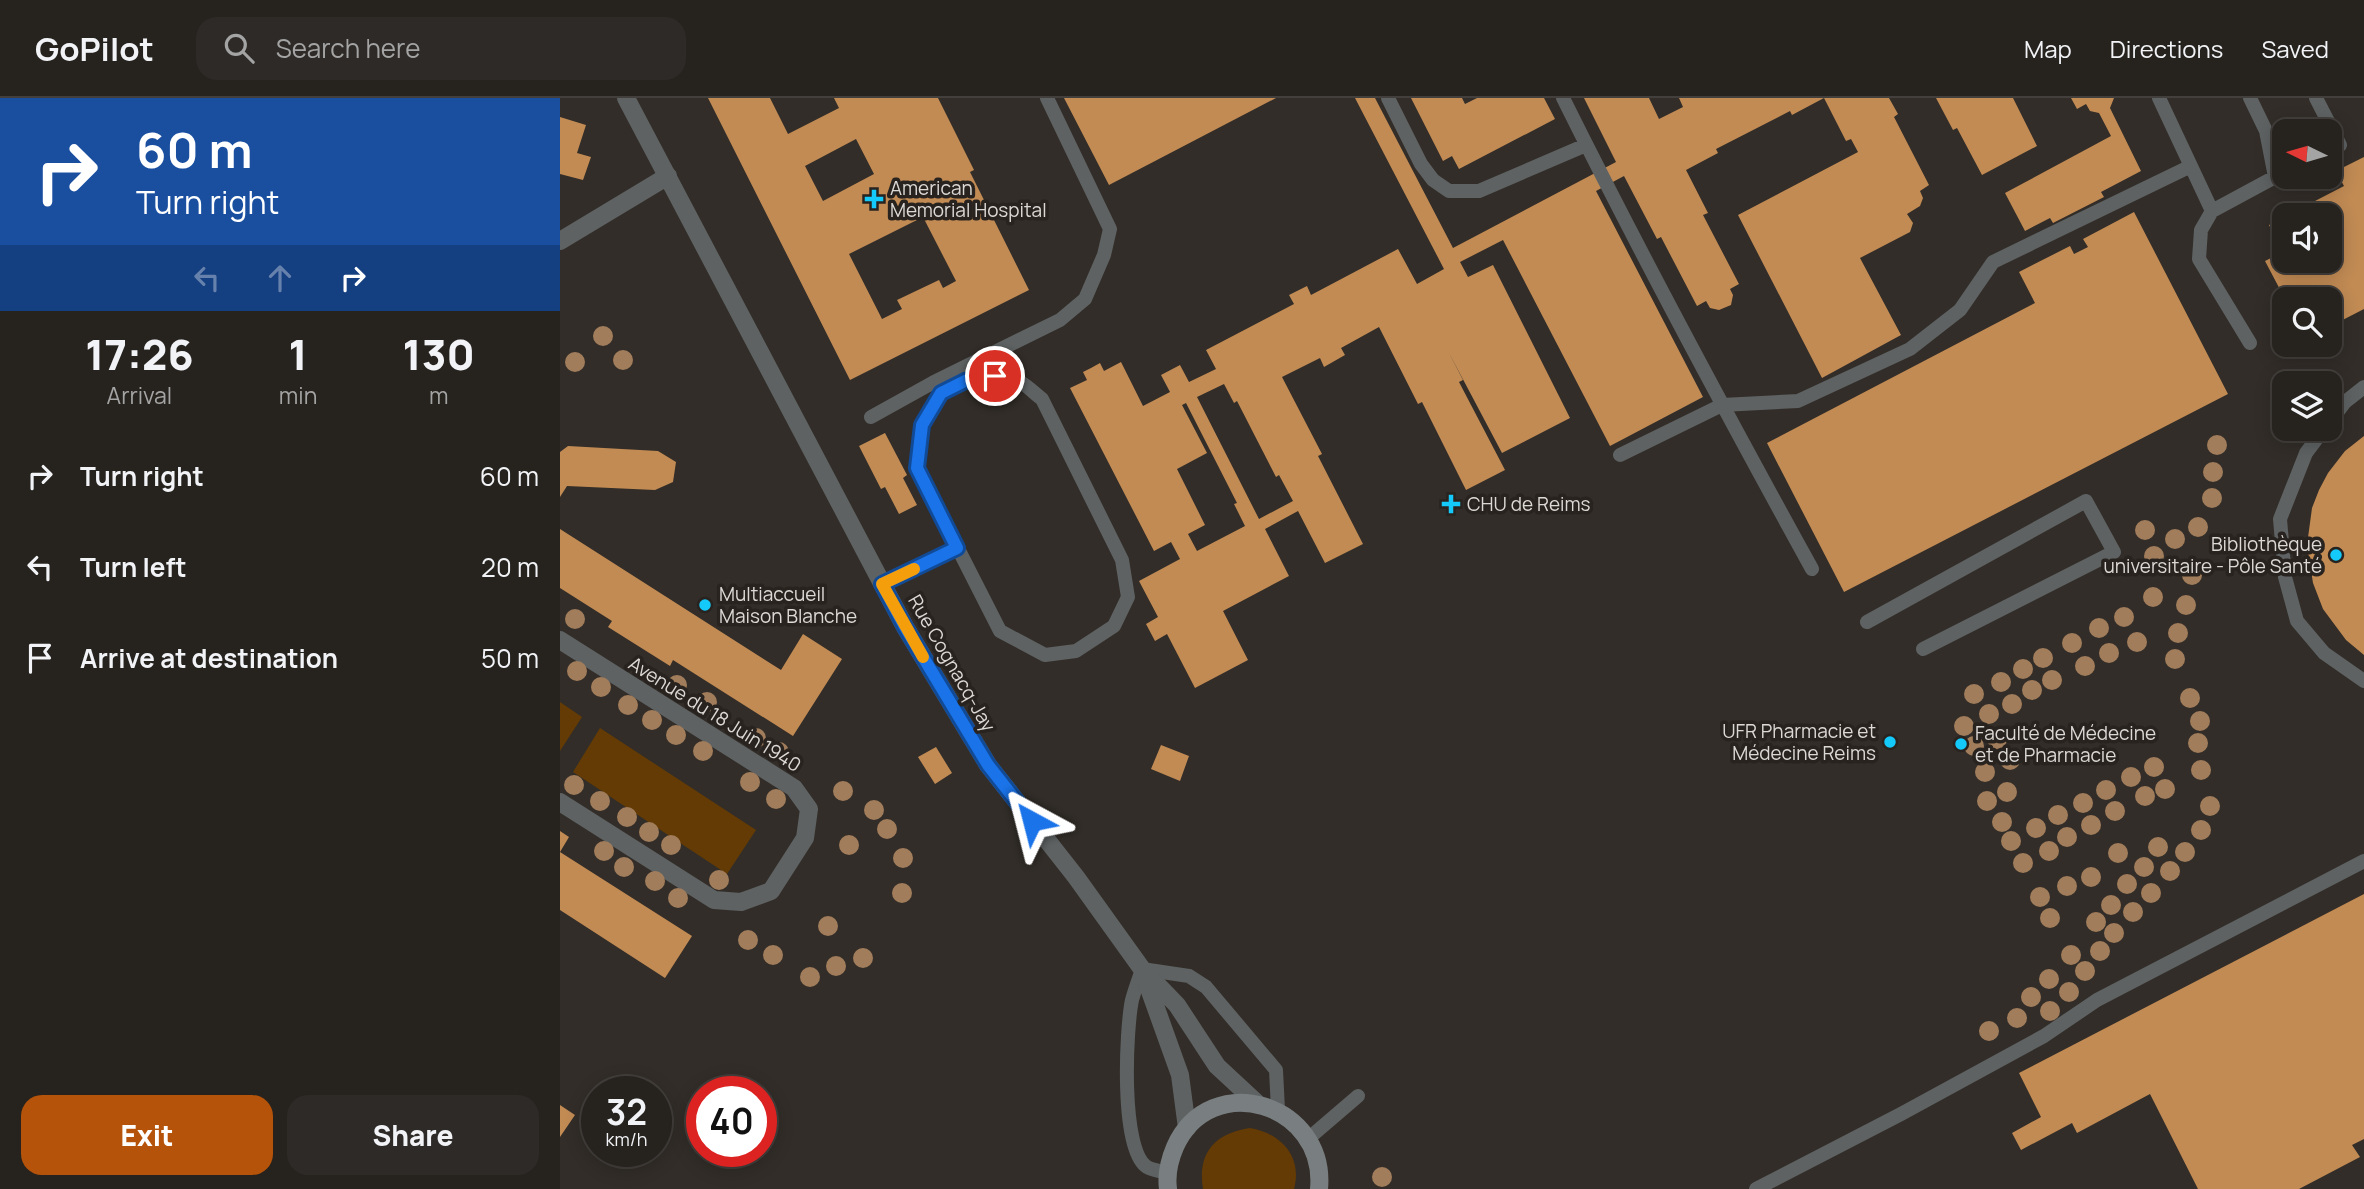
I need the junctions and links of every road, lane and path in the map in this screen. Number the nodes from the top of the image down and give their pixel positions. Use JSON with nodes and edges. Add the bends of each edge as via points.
{"nodes":[{"id":1,"x":626,"y":98,"type":"edge"},
{"id":2,"x":1046,"y":98,"type":"edge"},
{"id":3,"x":1388,"y":98,"type":"edge"},
{"id":4,"x":1563,"y":98,"type":"edge"},
{"id":5,"x":2159,"y":98,"type":"edge"},
{"id":6,"x":2250,"y":98,"type":"edge"},
{"id":7,"x":2316,"y":98,"type":"edge"},
{"id":8,"x":2327,"y":119,"type":"edge"},
{"id":9,"x":1586,"y":145,"type":"junction"},
{"id":10,"x":2272,"y":151,"type":"edge"},
{"id":11,"x":2191,"y":166,"type":"junction"},
{"id":12,"x":668,"y":176,"type":"junction"},
{"id":13,"x":2272,"y":179,"type":"edge"},
{"id":14,"x":2213,"y":211,"type":"junction"},
{"id":15,"x":560,"y":242,"type":"edge"},
{"id":16,"x":2250,"y":343,"type":"dead end"},
{"id":17,"x":938,"y":387,"type":"junction"},
{"id":18,"x":2364,"y":387,"type":"edge"},
{"id":19,"x":1722,"y":405,"type":"junction"},
{"id":20,"x":2342,"y":406,"type":"edge"},
{"id":21,"x":871,"y":417,"type":"dead end"},
{"id":22,"x":2316,"y":441,"type":"edge"},
{"id":23,"x":1620,"y":456,"type":"dead end"},
{"id":24,"x":957,"y":548,"type":"junction"},
{"id":25,"x":1812,"y":569,"type":"dead end"},
{"id":26,"x":882,"y":584,"type":"junction"},
{"id":27,"x":1867,"y":622,"type":"dead end"},
{"id":28,"x":560,"y":640,"type":"edge"},
{"id":29,"x":1923,"y":649,"type":"dead end"},
{"id":30,"x":2364,"y":681,"type":"edge"},
{"id":31,"x":560,"y":802,"type":"edge"},
{"id":32,"x":2364,"y":861,"type":"edge"},
{"id":33,"x":1142,"y":969,"type":"junction"},
{"id":34,"x":1358,"y":1096,"type":"dead end"},
{"id":35,"x":1258,"y":1104,"type":"junction"},
{"id":36,"x":1278,"y":1110,"type":"junction"},
{"id":37,"x":1186,"y":1128,"type":"junction"},
{"id":38,"x":1309,"y":1139,"type":"junction"},
{"id":39,"x":1320,"y":1182,"type":"edge"},
{"id":40,"x":1164,"y":1183,"type":"edge"},
{"id":41,"x":1336,"y":1189,"type":"edge"},
{"id":42,"x":1756,"y":1189,"type":"edge"}],
"edges":[{"from":1,"to":12,"type":"street","name":"Rue Cognacq-Jay"},
{"from":2,"to":17,"type":"lane","via":[[1110,229],[1104,255],[1085,299],[1060,320]]},
{"from":3,"to":9,"type":"lane","via":[[1421,164],[1449,191],[1479,191]]},
{"from":4,"to":9,"type":"lane"},
{"from":5,"to":11,"type":"lane"},
{"from":6,"to":10,"type":"lane"},
{"from":7,"to":8,"type":"lane"},
{"from":9,"to":19,"type":"lane"},
{"from":11,"to":14,"type":"lane"},
{"from":11,"to":19,"type":"lane","via":[[1993,262],[1960,310],[1910,349],[1798,401]]},
{"from":12,"to":15,"type":"street"},
{"from":12,"to":26,"type":"street","name":"Rue Cognacq-Jay"},
{"from":13,"to":14,"type":"lane"},
{"from":14,"to":16,"type":"lane","via":[[2201,230],[2199,259]]},
{"from":17,"to":21,"type":"lane"},
{"from":17,"to":24,"type":"lane","via":[[922,425],[917,468]]},
{"from":17,"to":24,"type":"lane","via":[[995,376],[1019,381],[1042,399],[1122,560],[1128,597],[1114,626],[1076,651],[1045,655],[1000,631]]},
{"from":18,"to":20,"type":"lane"},
{"from":19,"to":23,"type":"lane"},
{"from":19,"to":25,"type":"lane"},
{"from":22,"to":30,"type":"lane","via":[[2306,453],[2280,519],[2285,577],[2298,621],[2324,653]]},
{"from":24,"to":26,"type":"lane"},
{"from":26,"to":33,"type":"street","name":"Rue Cognacq-Jay","via":[[988,765]]},
{"from":27,"to":29,"type":"lane","via":[[2086,501],[2114,552]]},
{"from":28,"to":31,"type":"street","name":"Avenue du 18 Juin 1940","via":[[794,788],[809,809],[805,838],[771,891],[741,902],[714,900]]},
{"from":32,"to":42,"type":"lane","via":[[2096,1000],[2044,1036]]},
{"from":33,"to":35,"type":"street","via":[[1177,1005],[1217,1066]]},
{"from":33,"to":36,"type":"lane","via":[[1189,976],[1206,988],[1276,1070]]},
{"from":33,"to":37,"type":"street","name":"Rue Cognacq-Jay","via":[[1180,1075]]},
{"from":33,"to":40,"type":"lane","via":[[1132,1001],[1126,1061],[1131,1130],[1133,1146],[1145,1166]]},
{"from":34,"to":38,"type":"lane"},
{"from":35,"to":36,"type":"main road"},
{"from":35,"to":37,"type":"main road","via":[[1219,1106]]},
{"from":36,"to":38,"type":"main road"},
{"from":37,"to":40,"type":"main road","via":[[1170,1157]]},
{"from":38,"to":39,"type":"main road","via":[[1317,1156]]},
{"from":39,"to":41,"type":"main road"}]}
